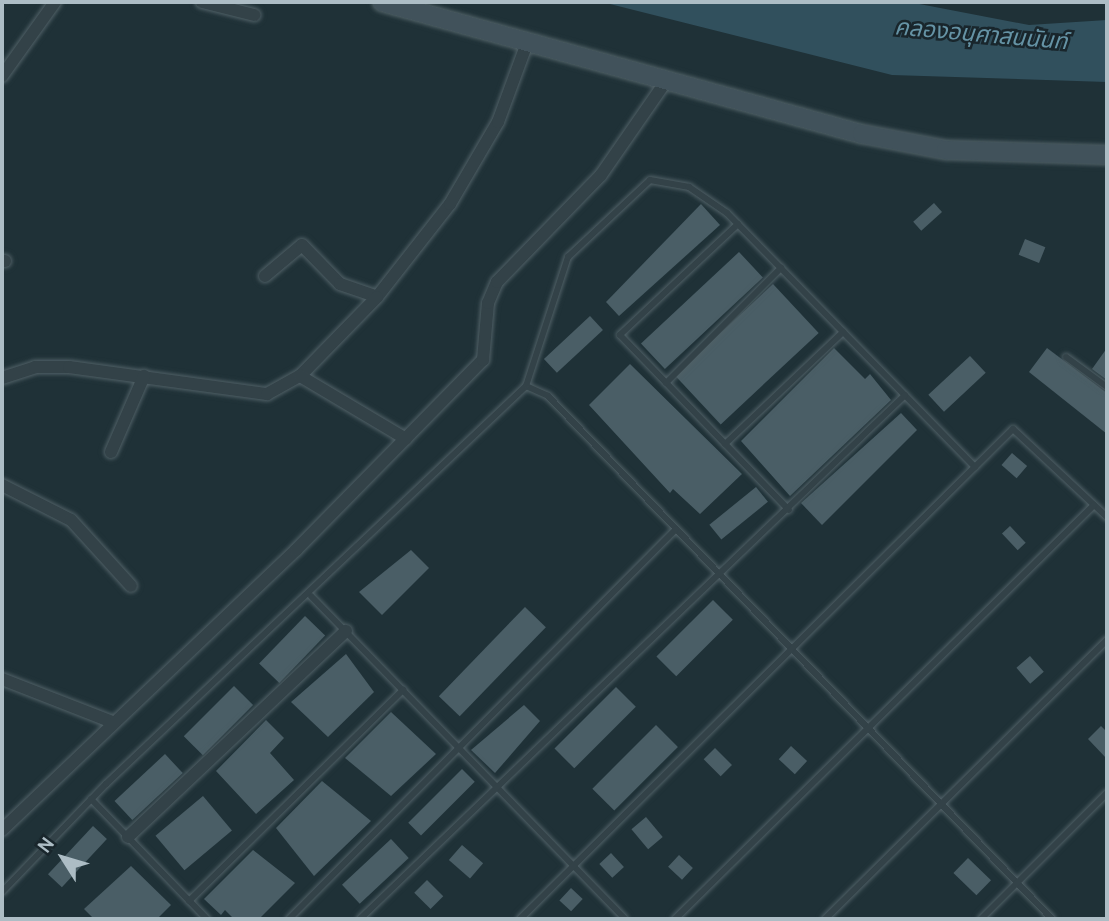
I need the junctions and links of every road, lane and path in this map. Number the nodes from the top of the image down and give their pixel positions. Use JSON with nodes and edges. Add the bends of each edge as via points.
{"nodes":[{"id":1,"x":55,"y":2,"type":"edge"},
{"id":2,"x":202,"y":2,"type":"edge"},
{"id":3,"x":382,"y":2,"type":"edge"},
{"id":4,"x":254,"y":15,"type":"dead end"},
{"id":5,"x":527,"y":43,"type":"junction"},
{"id":6,"x":4,"y":68,"type":"edge"},
{"id":7,"x":664,"y":84,"type":"junction"},
{"id":8,"x":1107,"y":155,"type":"edge"},
{"id":9,"x":738,"y":224,"type":"junction"},
{"id":10,"x":781,"y":268,"type":"junction"},
{"id":11,"x":265,"y":276,"type":"dead end"},
{"id":12,"x":377,"y":298,"type":"junction"},
{"id":13,"x":843,"y":332,"type":"junction"},
{"id":14,"x":1066,"y":357,"type":"dead end"},
{"id":15,"x":144,"y":376,"type":"junction"},
{"id":16,"x":300,"y":376,"type":"junction"},
{"id":17,"x":2,"y":378,"type":"edge"},
{"id":18,"x":666,"y":383,"type":"junction"},
{"id":19,"x":526,"y":386,"type":"junction"},
{"id":20,"x":1107,"y":387,"type":"edge"},
{"id":21,"x":905,"y":396,"type":"junction"},
{"id":22,"x":406,"y":439,"type":"junction"},
{"id":23,"x":725,"y":444,"type":"junction"},
{"id":24,"x":111,"y":452,"type":"dead end"},
{"id":25,"x":975,"y":467,"type":"junction"},
{"id":26,"x":2,"y":485,"type":"edge"},
{"id":27,"x":1094,"y":505,"type":"junction"},
{"id":28,"x":789,"y":510,"type":"junction"},
{"id":29,"x":1107,"y":517,"type":"edge"},
{"id":30,"x":676,"y":529,"type":"junction"},
{"id":31,"x":719,"y":573,"type":"junction"},
{"id":32,"x":131,"y":586,"type":"dead end"},
{"id":33,"x":311,"y":596,"type":"junction"},
{"id":34,"x":346,"y":631,"type":"junction"},
{"id":35,"x":1107,"y":640,"type":"edge"},
{"id":36,"x":792,"y":649,"type":"junction"},
{"id":37,"x":2,"y":679,"type":"edge"},
{"id":38,"x":403,"y":690,"type":"junction"},
{"id":39,"x":110,"y":721,"type":"junction"},
{"id":40,"x":869,"y":729,"type":"junction"},
{"id":41,"x":459,"y":748,"type":"junction"},
{"id":42,"x":496,"y":787,"type":"junction"},
{"id":43,"x":1107,"y":793,"type":"edge"},
{"id":44,"x":92,"y":799,"type":"junction"},
{"id":45,"x":941,"y":804,"type":"junction"},
{"id":46,"x":2,"y":830,"type":"edge"},
{"id":47,"x":128,"y":837,"type":"junction"},
{"id":48,"x":574,"y":866,"type":"junction"},
{"id":49,"x":1018,"y":883,"type":"junction"},
{"id":50,"x":2,"y":892,"type":"edge"},
{"id":51,"x":189,"y":901,"type":"junction"},
{"id":52,"x":207,"y":919,"type":"edge"},
{"id":53,"x":289,"y":919,"type":"edge"},
{"id":54,"x":360,"y":919,"type":"edge"},
{"id":55,"x":520,"y":919,"type":"edge"},
{"id":56,"x":625,"y":919,"type":"edge"},
{"id":57,"x":676,"y":919,"type":"edge"},
{"id":58,"x":825,"y":919,"type":"edge"},
{"id":59,"x":981,"y":919,"type":"edge"},
{"id":60,"x":1052,"y":919,"type":"edge"}],
"edges":[{"from":1,"to":6,"type":"street"},
{"from":2,"to":4,"type":"street"},
{"from":3,"to":5,"type":"main road"},
{"from":5,"to":7,"type":"main road"},
{"from":5,"to":12,"type":"street","via":[[498,121],[450,204]]},
{"from":7,"to":8,"type":"main road","via":[[946,150]]},
{"from":7,"to":22,"type":"street","via":[[601,174],[497,282],[488,303],[482,360]]},
{"from":9,"to":10,"type":"lane"},
{"from":9,"to":18,"type":"lane","via":[[620,335]]},
{"from":9,"to":19,"type":"lane","via":[[708,197],[666,179],[650,180],[632,193],[568,257]]},
{"from":10,"to":13,"type":"lane"},
{"from":10,"to":18,"type":"lane"},
{"from":11,"to":12,"type":"street","via":[[302,245],[340,284]]},
{"from":12,"to":16,"type":"street"},
{"from":13,"to":21,"type":"lane"},
{"from":13,"to":23,"type":"lane"},
{"from":14,"to":20,"type":"lane"},
{"from":15,"to":16,"type":"street","via":[[267,394]]},
{"from":15,"to":17,"type":"street","via":[[35,366]]},
{"from":15,"to":24,"type":"street"},
{"from":16,"to":22,"type":"street"},
{"from":18,"to":23,"type":"lane"},
{"from":19,"to":30,"type":"lane","via":[[548,396]]},
{"from":19,"to":33,"type":"lane"},
{"from":21,"to":25,"type":"lane"},
{"from":21,"to":28,"type":"lane"},
{"from":22,"to":39,"type":"street"},
{"from":23,"to":28,"type":"lane"},
{"from":25,"to":27,"type":"lane","via":[[1013,429]]},
{"from":25,"to":36,"type":"lane"},
{"from":26,"to":32,"type":"street","via":[[71,520]]},
{"from":27,"to":29,"type":"lane"},
{"from":27,"to":40,"type":"lane"},
{"from":28,"to":31,"type":"lane"},
{"from":30,"to":31,"type":"lane"},
{"from":30,"to":41,"type":"lane"},
{"from":31,"to":36,"type":"lane"},
{"from":31,"to":42,"type":"lane"},
{"from":33,"to":34,"type":"lane"},
{"from":33,"to":44,"type":"lane"},
{"from":34,"to":38,"type":"lane"},
{"from":34,"to":47,"type":"street"},
{"from":35,"to":45,"type":"lane"},
{"from":36,"to":40,"type":"lane"},
{"from":36,"to":48,"type":"lane"},
{"from":37,"to":39,"type":"street"},
{"from":38,"to":41,"type":"lane"},
{"from":38,"to":51,"type":"lane"},
{"from":39,"to":46,"type":"street"},
{"from":40,"to":45,"type":"lane"},
{"from":40,"to":57,"type":"lane"},
{"from":41,"to":42,"type":"lane"},
{"from":41,"to":53,"type":"lane"},
{"from":42,"to":48,"type":"lane"},
{"from":42,"to":54,"type":"lane"},
{"from":43,"to":49,"type":"lane"},
{"from":44,"to":47,"type":"lane"},
{"from":44,"to":50,"type":"lane"},
{"from":45,"to":49,"type":"lane"},
{"from":45,"to":58,"type":"lane"},
{"from":47,"to":51,"type":"lane"},
{"from":48,"to":55,"type":"lane"},
{"from":48,"to":56,"type":"lane"},
{"from":49,"to":59,"type":"lane"},
{"from":49,"to":60,"type":"lane"},
{"from":51,"to":52,"type":"lane"}]}
